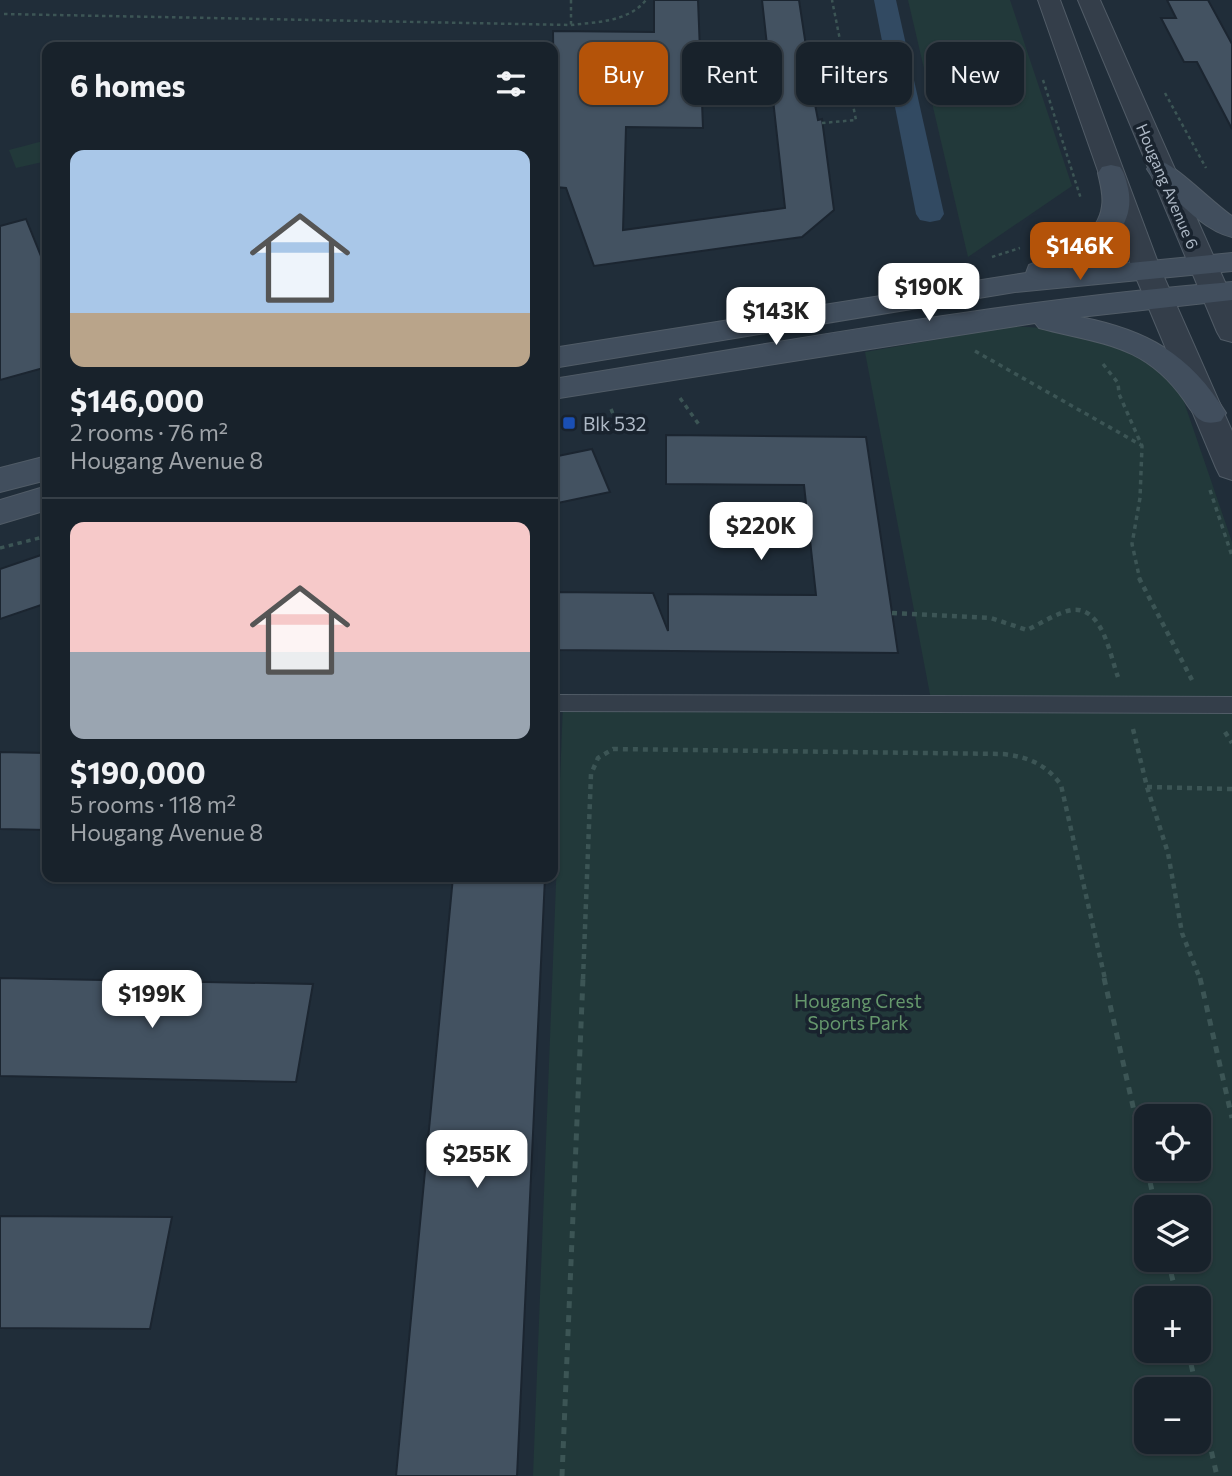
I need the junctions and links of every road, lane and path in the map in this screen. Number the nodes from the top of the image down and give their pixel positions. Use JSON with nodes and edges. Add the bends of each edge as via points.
{"nodes":[{"id":1,"x":571,"y":0,"type":"edge"},
{"id":2,"x":646,"y":0,"type":"edge"},
{"id":3,"x":832,"y":0,"type":"edge"},
{"id":4,"x":1049,"y":0,"type":"edge"},
{"id":5,"x":1090,"y":0,"type":"edge"},
{"id":6,"x":4,"y":14,"type":"dead end"},
{"id":7,"x":570,"y":25,"type":"junction"},
{"id":8,"x":1042,"y":77,"type":"dead end"},
{"id":9,"x":1163,"y":90,"type":"dead end"},
{"id":10,"x":822,"y":123,"type":"dead end"},
{"id":11,"x":1160,"y":169,"type":"junction"},
{"id":12,"x":1208,"y":172,"type":"dead end"},
{"id":13,"x":1111,"y":173,"type":"junction"},
{"id":14,"x":1083,"y":204,"type":"dead end"},
{"id":15,"x":1232,"y":229,"type":"edge"},
{"id":16,"x":1232,"y":262,"type":"edge"},
{"id":17,"x":1201,"y":263,"type":"junction"},
{"id":18,"x":1146,"y":268,"type":"junction"},
{"id":19,"x":1015,"y":282,"type":"junction"},
{"id":20,"x":1222,"y":292,"type":"edge"},
{"id":21,"x":1157,"y":297,"type":"junction"},
{"id":22,"x":1008,"y":317,"type":"junction"},
{"id":23,"x":1232,"y":332,"type":"edge"},
{"id":24,"x":967,"y":346,"type":"dead end"},
{"id":25,"x":558,"y":357,"type":"edge"},
{"id":26,"x":1102,"y":360,"type":"dead end"},
{"id":27,"x":558,"y":389,"type":"edge"},
{"id":28,"x":678,"y":394,"type":"dead end"},
{"id":29,"x":609,"y":405,"type":"dead end"},
{"id":30,"x":1210,"y":413,"type":"junction"},
{"id":31,"x":700,"y":426,"type":"dead end"},
{"id":32,"x":620,"y":431,"type":"dead end"},
{"id":33,"x":1142,"y":446,"type":"junction"},
{"id":34,"x":1232,"y":468,"type":"edge"},
{"id":35,"x":42,"y":469,"type":"edge"},
{"id":36,"x":0,"y":480,"type":"edge"},
{"id":37,"x":42,"y":499,"type":"edge"},
{"id":38,"x":0,"y":512,"type":"edge"},
{"id":39,"x":42,"y":537,"type":"edge"},
{"id":40,"x":0,"y":548,"type":"edge"},
{"id":41,"x":892,"y":613,"type":"dead end"},
{"id":42,"x":1205,"y":703,"type":"junction"},
{"id":43,"x":558,"y":704,"type":"edge"},
{"id":44,"x":1128,"y":705,"type":"junction"},
{"id":45,"x":1232,"y":705,"type":"edge"},
{"id":46,"x":1147,"y":787,"type":"junction"},
{"id":47,"x":1232,"y":789,"type":"edge"},
{"id":48,"x":1134,"y":1109,"type":"edge"},
{"id":49,"x":1232,"y":1118,"type":"edge"},
{"id":50,"x":1211,"y":1449,"type":"edge"},
{"id":51,"x":562,"y":1476,"type":"edge"},
{"id":52,"x":1217,"y":1476,"type":"edge"}],
"edges":[{"from":1,"to":7,"type":"path"},
{"from":2,"to":7,"type":"path","via":[[628,13]]},
{"from":3,"to":10,"type":"path","via":[[856,120]]},
{"from":4,"to":13,"type":"street"},
{"from":5,"to":11,"type":"street","name":"Hougang Avenue 6"},
{"from":6,"to":7,"type":"path"},
{"from":8,"to":14,"type":"path"},
{"from":9,"to":12,"type":"path"},
{"from":11,"to":15,"type":"main road"},
{"from":11,"to":17,"type":"street","name":"Hougang Avenue 6"},
{"from":13,"to":18,"type":"street"},
{"from":13,"to":19,"type":"main road","via":[[1116,205],[1111,227],[1069,257]]},
{"from":16,"to":17,"type":"main road"},
{"from":17,"to":18,"type":"main road"},
{"from":17,"to":20,"type":"street","name":"Hougang Avenue 6"},
{"from":18,"to":19,"type":"main road"},
{"from":18,"to":21,"type":"street"},
{"from":19,"to":25,"type":"main road"},
{"from":20,"to":21,"type":"main road"},
{"from":20,"to":23,"type":"street","name":"Hougang Avenue 6"},
{"from":21,"to":22,"type":"main road"},
{"from":21,"to":30,"type":"street"},
{"from":22,"to":27,"type":"main road"},
{"from":22,"to":30,"type":"main road","via":[[1066,323],[1140,346],[1181,374]]},
{"from":24,"to":33,"type":"path"},
{"from":26,"to":33,"type":"path","via":[[1118,383]]},
{"from":28,"to":31,"type":"path"},
{"from":29,"to":32,"type":"path"},
{"from":30,"to":34,"type":"street"},
{"from":33,"to":42,"type":"path","via":[[1132,544],[1137,575]]},
{"from":35,"to":36,"type":"main road"},
{"from":37,"to":38,"type":"main road"},
{"from":39,"to":40,"type":"path"},
{"from":41,"to":44,"type":"path","via":[[991,618],[1027,630],[1072,610],[1086,612],[1098,621]]},
{"from":42,"to":44,"type":"lane"},
{"from":42,"to":45,"type":"lane"},
{"from":43,"to":44,"type":"lane"},
{"from":44,"to":46,"type":"path"},
{"from":46,"to":47,"type":"path"},
{"from":46,"to":49,"type":"path","via":[[1168,853],[1182,933],[1198,971]]},
{"from":48,"to":51,"type":"path","via":[[1061,785],[1044,764],[1003,754],[613,748],[601,754],[591,774]]},
{"from":50,"to":52,"type":"path"}]}
